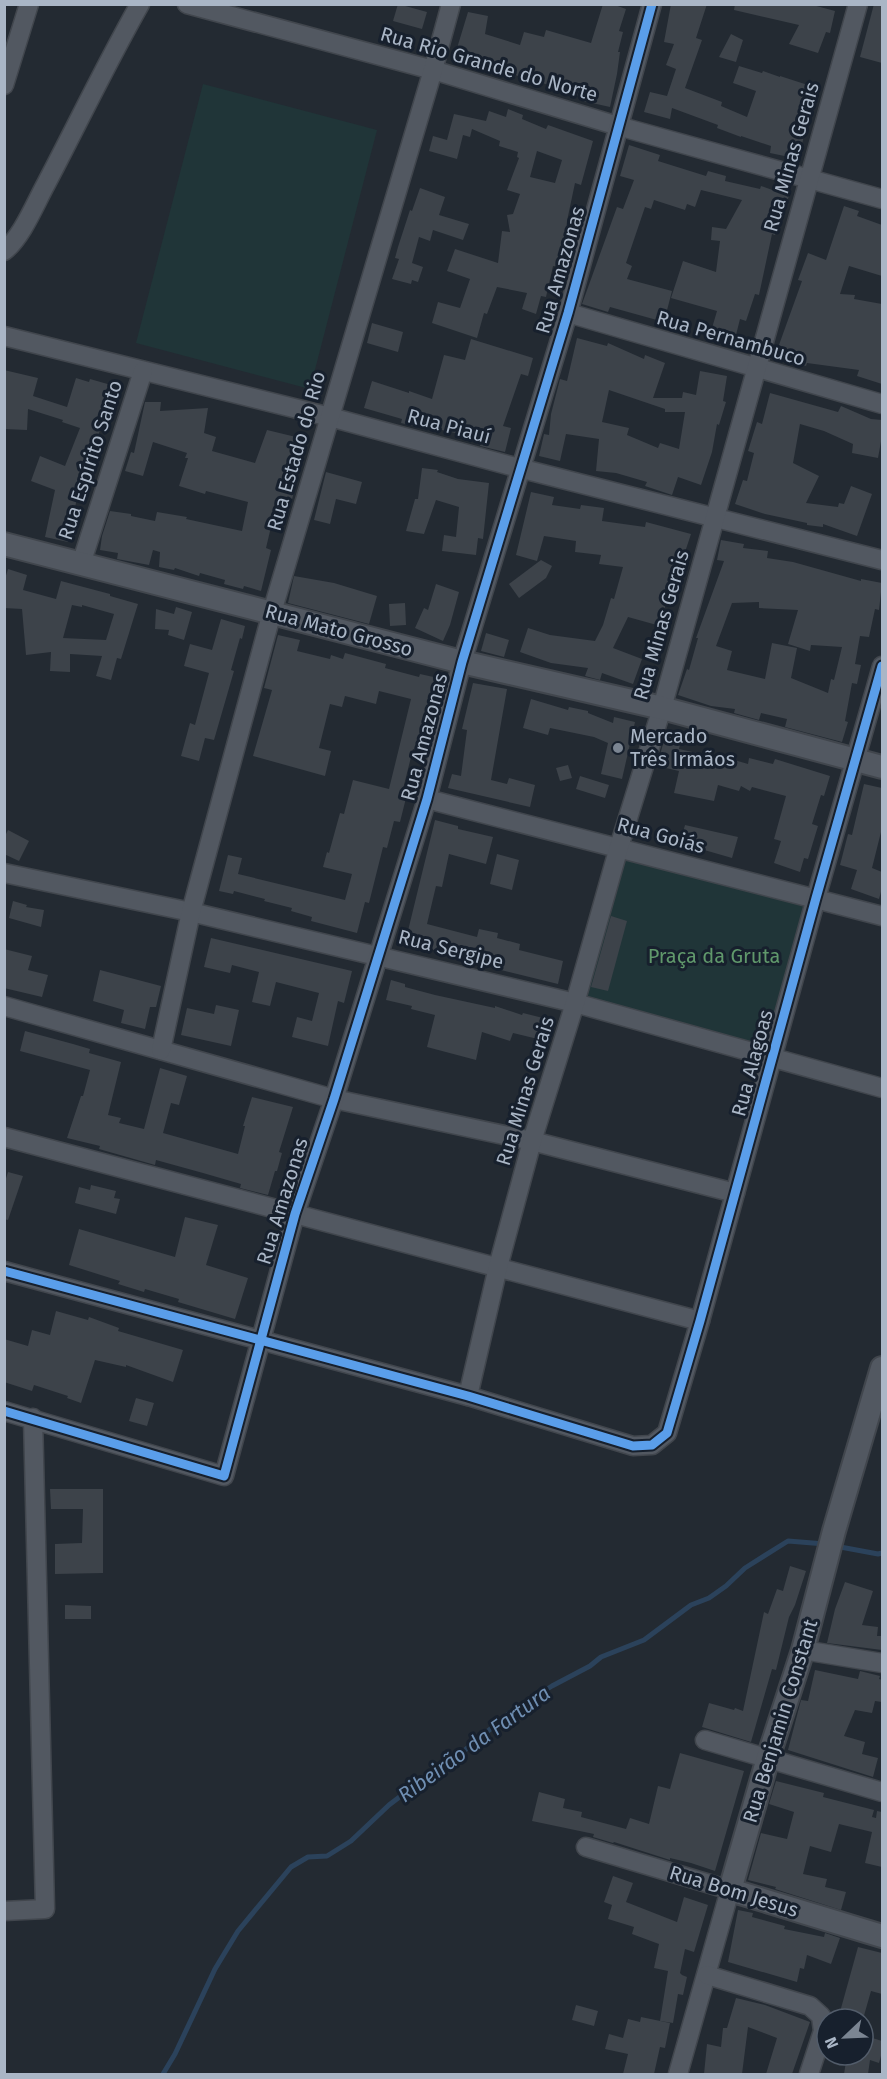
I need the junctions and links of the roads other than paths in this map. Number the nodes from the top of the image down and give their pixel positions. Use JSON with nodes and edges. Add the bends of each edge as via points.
{"nodes":[{"id":1,"x":29,"y":4,"type":"edge"},
{"id":2,"x":140,"y":4,"type":"edge"},
{"id":3,"x":187,"y":4,"type":"edge"},
{"id":4,"x":451,"y":4,"type":"edge"},
{"id":5,"x":652,"y":4,"type":"edge"},
{"id":6,"x":858,"y":4,"type":"edge"},
{"id":7,"x":433,"y":70,"type":"junction"},
{"id":8,"x":4,"y":85,"type":"edge"},
{"id":9,"x":618,"y":126,"type":"junction"},
{"id":10,"x":808,"y":179,"type":"junction"},
{"id":11,"x":882,"y":199,"type":"edge"},
{"id":12,"x":4,"y":251,"type":"edge"},
{"id":13,"x":568,"y":313,"type":"junction"},
{"id":14,"x":4,"y":336,"type":"edge"},
{"id":15,"x":755,"y":368,"type":"junction"},
{"id":16,"x":143,"y":371,"type":"junction"},
{"id":17,"x":882,"y":404,"type":"edge"},
{"id":18,"x":330,"y":417,"type":"junction"},
{"id":19,"x":519,"y":468,"type":"junction"},
{"id":20,"x":715,"y":518,"type":"junction"},
{"id":21,"x":4,"y":544,"type":"edge"},
{"id":22,"x":882,"y":560,"type":"edge"},
{"id":23,"x":81,"y":564,"type":"junction"},
{"id":24,"x":272,"y":612,"type":"junction"},
{"id":25,"x":462,"y":662,"type":"junction"},
{"id":26,"x":882,"y":666,"type":"edge"},
{"id":27,"x":662,"y":708,"type":"junction"},
{"id":28,"x":856,"y":760,"type":"junction"},
{"id":29,"x":882,"y":767,"type":"edge"},
{"id":30,"x":427,"y":799,"type":"junction"},
{"id":31,"x":619,"y":847,"type":"junction"},
{"id":32,"x":4,"y":873,"type":"edge"},
{"id":33,"x":816,"y":898,"type":"junction"},
{"id":34,"x":191,"y":912,"type":"junction"},
{"id":35,"x":882,"y":916,"type":"edge"},
{"id":36,"x":379,"y":955,"type":"junction"},
{"id":37,"x":575,"y":1003,"type":"junction"},
{"id":38,"x":4,"y":1006,"type":"edge"},
{"id":39,"x":161,"y":1050,"type":"junction"},
{"id":40,"x":772,"y":1058,"type":"junction"},
{"id":41,"x":882,"y":1088,"type":"edge"},
{"id":42,"x":334,"y":1099,"type":"junction"},
{"id":43,"x":4,"y":1137,"type":"edge"},
{"id":44,"x":532,"y":1141,"type":"junction"},
{"id":45,"x":735,"y":1193,"type":"junction"},
{"id":46,"x":295,"y":1214,"type":"junction"},
{"id":47,"x":498,"y":1267,"type":"junction"},
{"id":48,"x":4,"y":1271,"type":"edge"},
{"id":49,"x":700,"y":1321,"type":"junction"},
{"id":50,"x":259,"y":1341,"type":"junction"},
{"id":51,"x":882,"y":1368,"type":"edge"},
{"id":52,"x":468,"y":1396,"type":"junction"},
{"id":53,"x":4,"y":1411,"type":"edge"},
{"id":54,"x":33,"y":1418,"type":"junction"},
{"id":55,"x":803,"y":1650,"type":"junction"},
{"id":56,"x":882,"y":1663,"type":"edge"},
{"id":57,"x":705,"y":1740,"type":"dead end"},
{"id":58,"x":768,"y":1758,"type":"junction"},
{"id":59,"x":882,"y":1792,"type":"edge"},
{"id":60,"x":586,"y":1847,"type":"dead end"},
{"id":61,"x":730,"y":1890,"type":"junction"},
{"id":62,"x":4,"y":1911,"type":"edge"},
{"id":63,"x":882,"y":1936,"type":"edge"},
{"id":64,"x":707,"y":1976,"type":"junction"},
{"id":65,"x":678,"y":2074,"type":"edge"},
{"id":66,"x":809,"y":2074,"type":"edge"}],
"edges":[{"from":1,"to":8,"type":"street"},
{"from":2,"to":12,"type":"street","via":[[26,222]]},
{"from":3,"to":7,"type":"street","name":"Rua Rio Grande do Norte"},
{"from":4,"to":7,"type":"street","name":"Rua Estado do Rio"},
{"from":5,"to":9,"type":"street","name":"Rua Amazonas"},
{"from":6,"to":10,"type":"street","name":"Rua Minas Gerais"},
{"from":7,"to":9,"type":"street","name":"Rua Rio Grande do Norte"},
{"from":7,"to":18,"type":"street","name":"Rua Estado do Rio"},
{"from":9,"to":10,"type":"street","name":"Rua Rio Grande do Norte"},
{"from":9,"to":13,"type":"street","name":"Rua Amazonas"},
{"from":10,"to":11,"type":"street","name":"Rua Rio Grande do Norte"},
{"from":10,"to":15,"type":"street","name":"Rua Minas Gerais"},
{"from":13,"to":15,"type":"street","name":"Rua Pernambuco"},
{"from":13,"to":19,"type":"street","name":"Rua Amazonas"},
{"from":14,"to":16,"type":"street","name":"Rua Piauí"},
{"from":15,"to":17,"type":"street","name":"Rua Pernambuco"},
{"from":15,"to":20,"type":"street","name":"Rua Minas Gerais"},
{"from":16,"to":18,"type":"street","name":"Rua Piauí"},
{"from":16,"to":23,"type":"street","name":"Rua Espírito Santo"},
{"from":18,"to":19,"type":"street","name":"Rua Piauí"},
{"from":18,"to":24,"type":"street","name":"Rua Estado do Rio"},
{"from":19,"to":20,"type":"street","name":"Rua Piauí"},
{"from":19,"to":25,"type":"street","name":"Rua Amazonas"},
{"from":20,"to":22,"type":"street","name":"Rua Piauí"},
{"from":20,"to":27,"type":"street","name":"Rua Minas Gerais"},
{"from":21,"to":23,"type":"street","name":"Rua Mato Grosso"},
{"from":23,"to":24,"type":"street","name":"Rua Mato Grosso"},
{"from":24,"to":25,"type":"street","name":"Rua Mato Grosso"},
{"from":24,"to":34,"type":"street","name":"Rua Estado do Rio"},
{"from":25,"to":27,"type":"street","name":"Rua Mato Grosso"},
{"from":25,"to":30,"type":"street","name":"Rua Amazonas"},
{"from":26,"to":28,"type":"street","name":"Rua Alagoas"},
{"from":27,"to":28,"type":"street","name":"Rua Mato Grosso"},
{"from":27,"to":31,"type":"street","name":"Rua Minas Gerais"},
{"from":28,"to":29,"type":"street","name":"Rua Mato Grosso"},
{"from":28,"to":33,"type":"street","name":"Rua Alagoas"},
{"from":30,"to":31,"type":"street","name":"Rua Goiás"},
{"from":30,"to":36,"type":"street","name":"Rua Amazonas"},
{"from":31,"to":33,"type":"street","name":"Rua Goiás"},
{"from":31,"to":37,"type":"street","name":"Rua Minas Gerais"},
{"from":32,"to":34,"type":"street","name":"Rua Sergipe"},
{"from":33,"to":35,"type":"street","name":"Rua Goiás"},
{"from":33,"to":40,"type":"street","name":"Rua Alagoas"},
{"from":34,"to":36,"type":"street","name":"Rua Sergipe"},
{"from":34,"to":39,"type":"street","name":"Rua Estado do Rio"},
{"from":36,"to":37,"type":"street","name":"Rua Sergipe"},
{"from":36,"to":42,"type":"street","name":"Rua Amazonas"},
{"from":37,"to":40,"type":"street","name":"Rua Sergipe"},
{"from":37,"to":44,"type":"street","name":"Rua Minas Gerais"},
{"from":38,"to":39,"type":"street"},
{"from":39,"to":42,"type":"street"},
{"from":40,"to":41,"type":"street","name":"Rua Sergipe"},
{"from":40,"to":45,"type":"street","name":"Rua Alagoas"},
{"from":42,"to":44,"type":"street"},
{"from":42,"to":46,"type":"street","name":"Rua Amazonas"},
{"from":43,"to":46,"type":"street"},
{"from":44,"to":45,"type":"street"},
{"from":44,"to":47,"type":"street","name":"Rua Minas Gerais"},
{"from":45,"to":49,"type":"street","name":"Rua Alagoas"},
{"from":46,"to":47,"type":"street"},
{"from":46,"to":50,"type":"street","name":"Rua Amazonas"},
{"from":47,"to":49,"type":"street"},
{"from":47,"to":52,"type":"street","name":"Rua Minas Gerais"},
{"from":48,"to":50,"type":"street"},
{"from":49,"to":52,"type":"street","name":"Rua Alagoas","via":[[667,1433],[652,1444],[633,1446]]},
{"from":50,"to":52,"type":"street"},
{"from":50,"to":54,"type":"street","name":"Rua Amazonas","via":[[224,1476]]},
{"from":51,"to":55,"type":"street","name":"Rua Benjamin Constant"},
{"from":53,"to":54,"type":"street"},
{"from":54,"to":62,"type":"street","via":[[45,1909]]},
{"from":55,"to":56,"type":"street"},
{"from":55,"to":58,"type":"street","name":"Rua Benjamin Constant"},
{"from":57,"to":58,"type":"street"},
{"from":58,"to":59,"type":"street"},
{"from":58,"to":61,"type":"street","name":"Rua Benjamin Constant"},
{"from":60,"to":61,"type":"street","name":"Rua Bom Jesus"},
{"from":61,"to":63,"type":"street","name":"Rua Bom Jesus"},
{"from":61,"to":64,"type":"street","name":"Rua Benjamin Constant"},
{"from":64,"to":65,"type":"street","name":"Rua Benjamin Constant"},
{"from":64,"to":66,"type":"street","via":[[810,2006],[821,2016],[823,2031]]}]}
